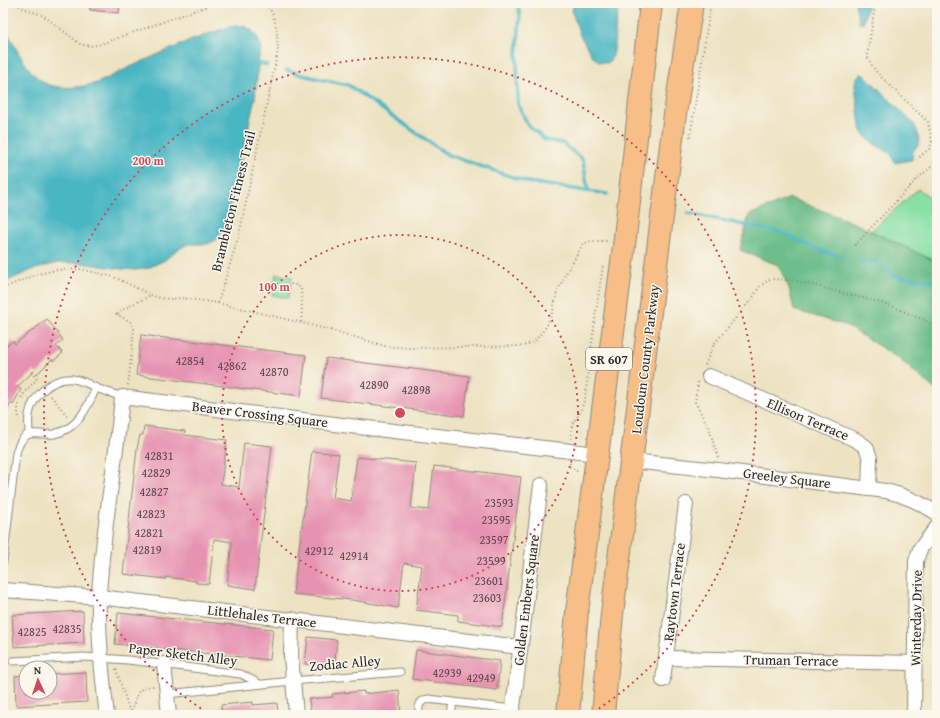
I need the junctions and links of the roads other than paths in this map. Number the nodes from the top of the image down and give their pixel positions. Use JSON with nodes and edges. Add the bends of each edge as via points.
{"nodes":[{"id":1,"x":651,"y":3,"type":"edge"},
{"id":2,"x":692,"y":3,"type":"edge"},
{"id":3,"x":704,"y":374,"type":"road end"},
{"id":4,"x":96,"y":388,"type":"junction"},
{"id":5,"x":125,"y":394,"type":"junction"},
{"id":6,"x":29,"y":434,"type":"junction"},
{"id":7,"x":597,"y":454,"type":"junction"},
{"id":8,"x":632,"y":461,"type":"junction"},
{"id":9,"x":541,"y":485,"type":"dead end"},
{"id":10,"x":870,"y":489,"type":"junction"},
{"id":11,"x":686,"y":504,"type":"dead end"},
{"id":12,"x":937,"y":513,"type":"edge"},
{"id":13,"x":937,"y":527,"type":"edge"},
{"id":14,"x":3,"y":562,"type":"edge"},
{"id":15,"x":3,"y":590,"type":"edge"},
{"id":16,"x":99,"y":597,"type":"junction"},
{"id":17,"x":292,"y":619,"type":"junction"},
{"id":18,"x":520,"y":647,"type":"junction"},
{"id":19,"x":100,"y":658,"type":"junction"},
{"id":20,"x":666,"y":658,"type":"junction"},
{"id":21,"x":13,"y":661,"type":"dead end"},
{"id":22,"x":915,"y":663,"type":"junction"},
{"id":23,"x":164,"y":664,"type":"junction"},
{"id":24,"x":400,"y":672,"type":"dead end"},
{"id":25,"x":663,"y":680,"type":"dead end"},
{"id":26,"x":292,"y":681,"type":"junction"},
{"id":27,"x":260,"y":684,"type":"junction"},
{"id":28,"x":163,"y":690,"type":"junction"},
{"id":29,"x":453,"y":702,"type":"junction"},
{"id":30,"x":512,"y":712,"type":"edge"},
{"id":31,"x":107,"y":715,"type":"edge"},
{"id":32,"x":169,"y":715,"type":"edge"},
{"id":33,"x":296,"y":715,"type":"edge"},
{"id":34,"x":419,"y":715,"type":"edge"},
{"id":35,"x":451,"y":715,"type":"edge"},
{"id":36,"x":568,"y":715,"type":"edge"},
{"id":37,"x":603,"y":715,"type":"edge"},
{"id":38,"x":914,"y":715,"type":"edge"}],
"edges":[{"from":1,"to":7,"type":"main road","number":"SR 607","via":[[624,246]]},
{"from":2,"to":8,"type":"main road","name":"Loudoun County Parkway","number":"SR 607","via":[[675,114]]},
{"from":3,"to":10,"type":"street","name":"Ellison Terrace","via":[[856,440],[866,447],[870,458]]},
{"from":4,"to":5,"type":"lane"},
{"from":4,"to":6,"type":"lane","via":[[82,415],[72,426],[54,434]]},
{"from":4,"to":6,"type":"lane","via":[[72,379],[45,388],[30,409]]},
{"from":5,"to":7,"type":"street","name":"Beaver Crossing Square","via":[[350,426]]},
{"from":5,"to":16,"type":"street"},
{"from":6,"to":14,"type":"lane","via":[[22,439],[16,453]]},
{"from":7,"to":36,"type":"main road","number":"SR 607","via":[[576,612]]},
{"from":8,"to":10,"type":"street","name":"Greeley Square"},
{"from":8,"to":37,"type":"main road","name":"Loudoun County Parkway","number":"SR 607","via":[[612,614]]},
{"from":9,"to":18,"type":"street","name":"Golden Embers Square"},
{"from":10,"to":12,"type":"street","name":"Greeley Square","via":[[901,494]]},
{"from":11,"to":20,"type":"street","name":"Raytown Terrace"},
{"from":13,"to":22,"type":"street","name":"Winterday Drive","via":[[920,549],[916,561]]},
{"from":15,"to":16,"type":"street","name":"Littlehales Terrace"},
{"from":16,"to":17,"type":"street","name":"Littlehales Terrace"},
{"from":16,"to":19,"type":"street"},
{"from":17,"to":18,"type":"street","name":"Littlehales Terrace"},
{"from":17,"to":26,"type":"street"},
{"from":18,"to":30,"type":"street","name":"Golden Embers Square"},
{"from":19,"to":21,"type":"lane","name":"Paper Sketch Alley"},
{"from":19,"to":23,"type":"lane","name":"Paper Sketch Alley"},
{"from":19,"to":31,"type":"street"},
{"from":20,"to":22,"type":"street","name":"Truman Terrace"},
{"from":20,"to":25,"type":"street","name":"Raytown Terrace"},
{"from":22,"to":38,"type":"street","name":"Winterday Drive"},
{"from":23,"to":27,"type":"lane","name":"Paper Sketch Alley","via":[[241,674]]},
{"from":23,"to":28,"type":"street"},
{"from":24,"to":26,"type":"lane","name":"Zodiac Alley"},
{"from":26,"to":27,"type":"lane","name":"Zodiac Alley"},
{"from":26,"to":33,"type":"street"},
{"from":27,"to":28,"type":"lane","name":"Zodiac Alley"},
{"from":28,"to":32,"type":"street"},
{"from":29,"to":30,"type":"lane"},
{"from":29,"to":34,"type":"lane","via":[[423,700]]},
{"from":29,"to":35,"type":"lane"}]}
